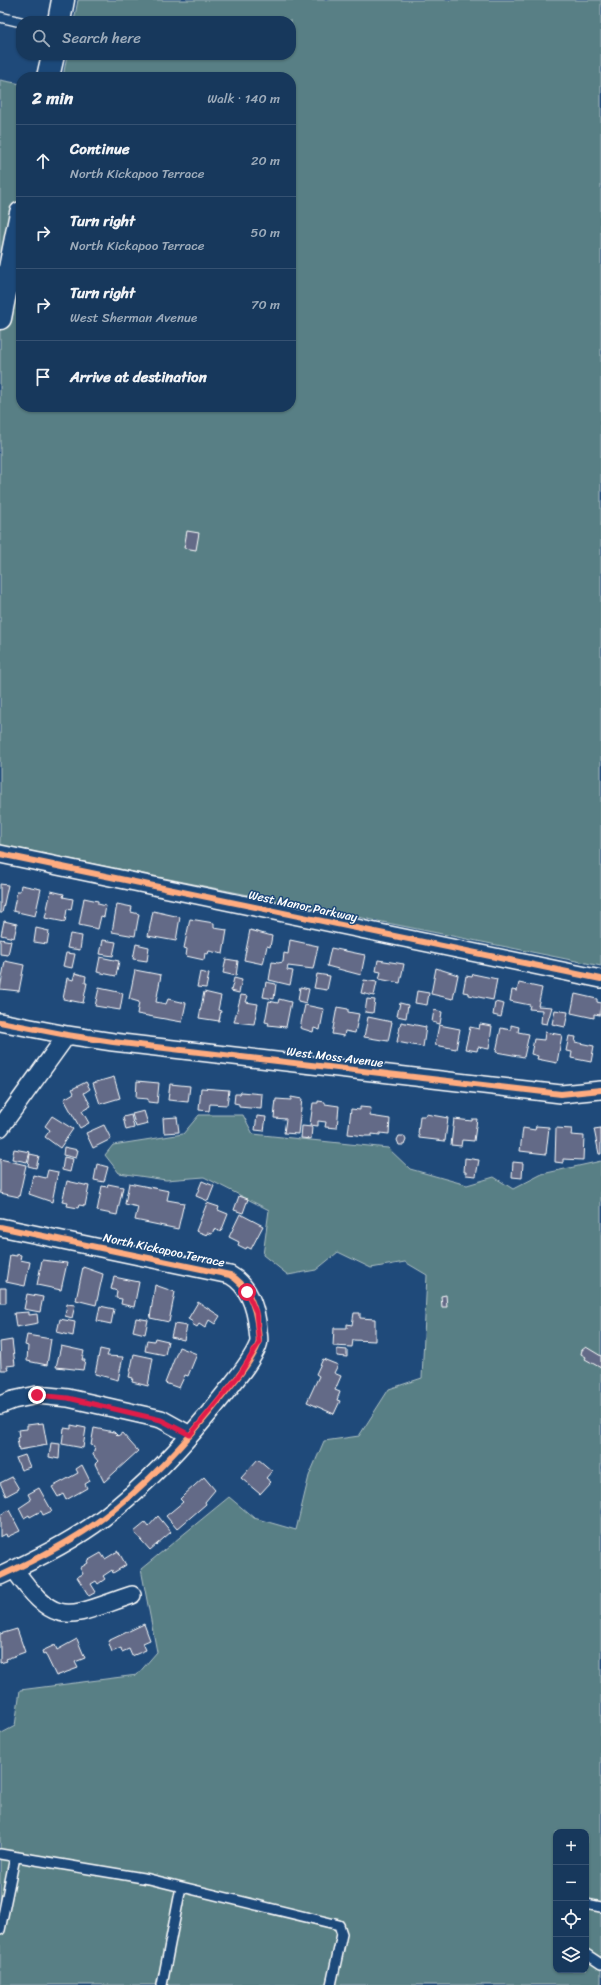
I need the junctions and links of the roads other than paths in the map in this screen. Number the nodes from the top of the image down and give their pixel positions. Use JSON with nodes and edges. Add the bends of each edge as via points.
{"nodes":[{"id":1,"x":64,"y":0,"type":"edge"},
{"id":2,"x":60,"y":16,"type":"edge"},
{"id":3,"x":0,"y":17,"type":"edge"},
{"id":4,"x":16,"y":21,"type":"edge"},
{"id":5,"x":51,"y":60,"type":"edge"},
{"id":6,"x":49,"y":72,"type":"edge"},
{"id":7,"x":16,"y":238,"type":"edge"},
{"id":8,"x":0,"y":318,"type":"edge"},
{"id":9,"x":0,"y":854,"type":"edge"},
{"id":10,"x":601,"y":979,"type":"edge"},
{"id":11,"x":0,"y":1022,"type":"edge"},
{"id":12,"x":67,"y":1035,"type":"junction"},
{"id":13,"x":601,"y":1090,"type":"edge"},
{"id":14,"x":0,"y":1128,"type":"edge"},
{"id":15,"x":0,"y":1227,"type":"edge"},
{"id":16,"x":0,"y":1405,"type":"edge"},
{"id":17,"x":190,"y":1435,"type":"junction"},
{"id":18,"x":7,"y":1572,"type":"edge"},
{"id":19,"x":132,"y":1595,"type":"dead end"},
{"id":20,"x":0,"y":1854,"type":"edge"},
{"id":21,"x":15,"y":1856,"type":"junction"},
{"id":22,"x":181,"y":1887,"type":"junction"},
{"id":23,"x":589,"y":1905,"type":"edge"},
{"id":24,"x":601,"y":1907,"type":"edge"},
{"id":25,"x":0,"y":1930,"type":"edge"},
{"id":26,"x":589,"y":1956,"type":"edge"},
{"id":27,"x":601,"y":1964,"type":"edge"},
{"id":28,"x":162,"y":1985,"type":"edge"},
{"id":29,"x":331,"y":1985,"type":"edge"}],
"edges":[{"from":1,"to":2,"type":"street"},
{"from":3,"to":4,"type":"lane"},
{"from":5,"to":6,"type":"street"},
{"from":7,"to":8,"type":"street"},
{"from":9,"to":10,"type":"street","name":"West Manor Parkway"},
{"from":11,"to":12,"type":"street","name":"West Moss Avenue"},
{"from":12,"to":13,"type":"street","name":"West Moss Avenue","via":[[561,1094]]},
{"from":12,"to":14,"type":"street"},
{"from":15,"to":17,"type":"street","name":"North Kickapoo Terrace","via":[[224,1273],[239,1282],[256,1312],[259,1343],[240,1374]]},
{"from":16,"to":17,"type":"street","via":[[37,1395],[68,1398],[161,1420]]},
{"from":17,"to":18,"type":"street","name":"North Kickapoo Terrace","via":[[142,1486],[103,1518],[69,1540]]},
{"from":18,"to":19,"type":"street","name":"North Kickapoo Terrace","via":[[50,1609],[60,1613],[78,1613]]},
{"from":20,"to":21,"type":"lane"},
{"from":21,"to":22,"type":"lane"},
{"from":21,"to":25,"type":"lane"},
{"from":22,"to":28,"type":"lane"},
{"from":22,"to":29,"type":"lane","via":[[339,1925],[342,1934]]},
{"from":23,"to":24,"type":"lane"},
{"from":26,"to":27,"type":"lane"}]}
